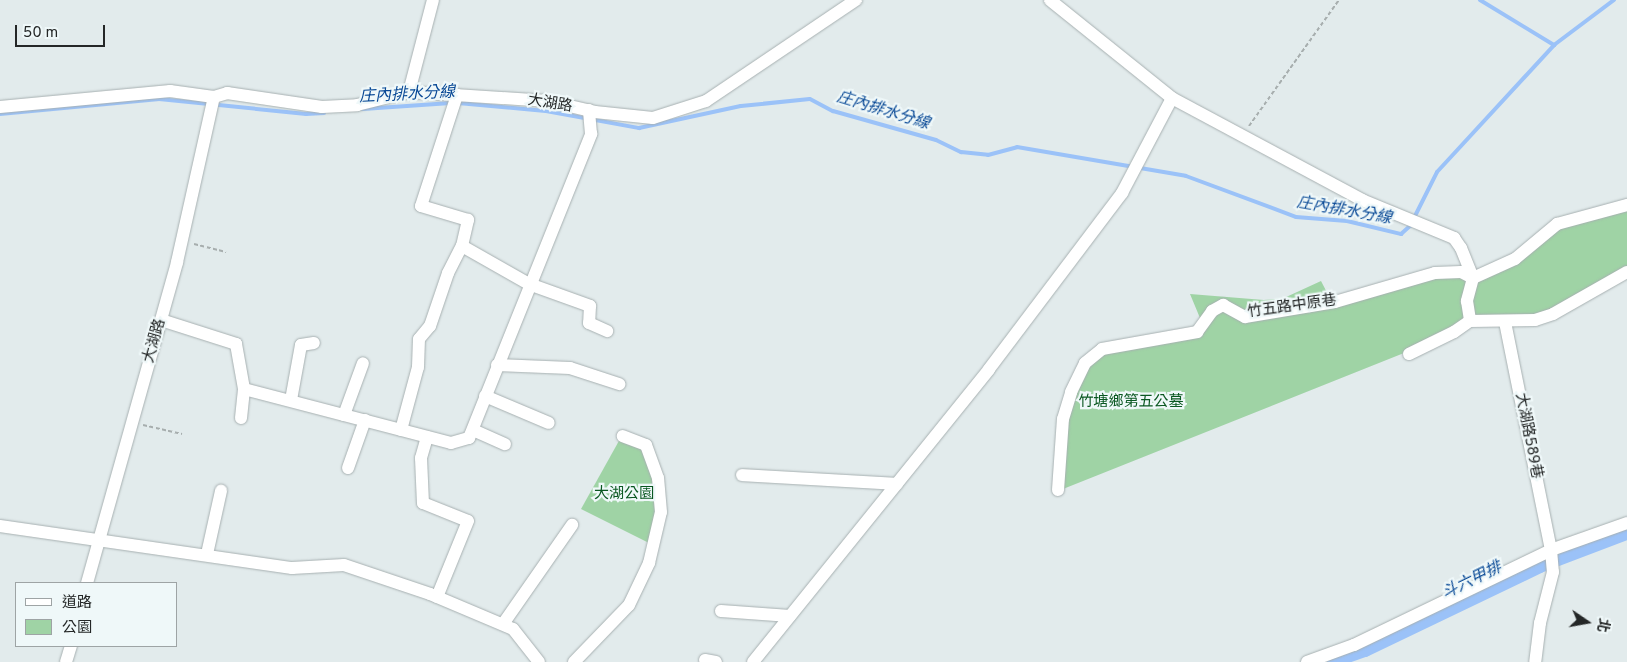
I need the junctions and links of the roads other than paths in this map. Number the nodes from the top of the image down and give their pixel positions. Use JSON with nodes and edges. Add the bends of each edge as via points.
{"nodes":[{"id":1,"x":433,"y":0,"type":"edge"},
{"id":2,"x":856,"y":0,"type":"edge"},
{"id":3,"x":1050,"y":0,"type":"edge"},
{"id":4,"x":409,"y":92,"type":"junction"},
{"id":5,"x":457,"y":95,"type":"junction"},
{"id":6,"x":214,"y":97,"type":"junction"},
{"id":7,"x":1172,"y":98,"type":"junction"},
{"id":8,"x":0,"y":107,"type":"edge"},
{"id":9,"x":589,"y":110,"type":"junction"},
{"id":10,"x":1627,"y":205,"type":"edge"},
{"id":11,"x":462,"y":246,"type":"junction"},
{"id":12,"x":1627,"y":272,"type":"edge"},
{"id":13,"x":1473,"y":278,"type":"junction"},
{"id":14,"x":529,"y":284,"type":"junction"},
{"id":15,"x":160,"y":320,"type":"junction"},
{"id":16,"x":1470,"y":321,"type":"junction"},
{"id":17,"x":1504,"y":322,"type":"junction"},
{"id":18,"x":607,"y":331,"type":"dead end"},
{"id":19,"x":314,"y":343,"type":"dead end"},
{"id":20,"x":1409,"y":354,"type":"dead end"},
{"id":21,"x":363,"y":363,"type":"dead end"},
{"id":22,"x":497,"y":365,"type":"junction"},
{"id":23,"x":619,"y":384,"type":"dead end"},
{"id":24,"x":244,"y":389,"type":"junction"},
{"id":25,"x":484,"y":396,"type":"junction"},
{"id":26,"x":291,"y":400,"type":"junction"},
{"id":27,"x":344,"y":415,"type":"junction"},
{"id":28,"x":241,"y":418,"type":"dead end"},
{"id":29,"x":365,"y":420,"type":"junction"},
{"id":30,"x":549,"y":423,"type":"dead end"},
{"id":31,"x":401,"y":430,"type":"junction"},
{"id":32,"x":473,"y":430,"type":"junction"},
{"id":33,"x":623,"y":436,"type":"dead end"},
{"id":34,"x":427,"y":437,"type":"junction"},
{"id":35,"x":505,"y":444,"type":"dead end"},
{"id":36,"x":348,"y":468,"type":"dead end"},
{"id":37,"x":742,"y":475,"type":"dead end"},
{"id":38,"x":897,"y":484,"type":"junction"},
{"id":39,"x":1058,"y":490,"type":"dead end"},
{"id":40,"x":221,"y":491,"type":"dead end"},
{"id":41,"x":1627,"y":523,"type":"edge"},
{"id":42,"x":572,"y":525,"type":"dead end"},
{"id":43,"x":0,"y":526,"type":"edge"},
{"id":44,"x":99,"y":539,"type":"junction"},
{"id":45,"x":1551,"y":550,"type":"junction"},
{"id":46,"x":207,"y":554,"type":"junction"},
{"id":47,"x":87,"y":582,"type":"edge"},
{"id":48,"x":438,"y":597,"type":"junction"},
{"id":49,"x":721,"y":612,"type":"dead end"},
{"id":50,"x":790,"y":616,"type":"junction"},
{"id":51,"x":504,"y":624,"type":"junction"},
{"id":52,"x":71,"y":647,"type":"edge"},
{"id":53,"x":66,"y":662,"type":"edge"},
{"id":54,"x":539,"y":662,"type":"edge"},
{"id":55,"x":574,"y":662,"type":"edge"},
{"id":56,"x":753,"y":662,"type":"edge"},
{"id":57,"x":1307,"y":662,"type":"edge"},
{"id":58,"x":1535,"y":662,"type":"edge"}],
"edges":[{"from":1,"to":4,"type":"street"},
{"from":2,"to":9,"type":"street","name":"大湖路","via":[[706,101],[652,118]]},
{"from":3,"to":7,"type":"street"},
{"from":4,"to":5,"type":"street","name":"大湖路"},
{"from":4,"to":6,"type":"street","name":"大湖路","via":[[357,106],[322,108],[227,93]]},
{"from":5,"to":9,"type":"street","name":"大湖路","via":[[548,101]]},
{"from":5,"to":11,"type":"street","via":[[421,206],[468,220]]},
{"from":6,"to":8,"type":"street","name":"大湖路","via":[[170,91]]},
{"from":6,"to":15,"type":"street","name":"大湖路","via":[[182,241]]},
{"from":7,"to":13,"type":"street","via":[[1362,200],[1454,238]]},
{"from":7,"to":38,"type":"street","via":[[1122,193],[989,370]]},
{"from":9,"to":14,"type":"street","via":[[591,134]]},
{"from":10,"to":13,"type":"street","via":[[1557,224],[1515,258]]},
{"from":11,"to":14,"type":"street"},
{"from":11,"to":31,"type":"street","via":[[448,272],[430,326],[419,339],[418,367]]},
{"from":12,"to":17,"type":"street","via":[[1553,314],[1535,320]]},
{"from":13,"to":16,"type":"street","via":[[1467,301]]},
{"from":13,"to":39,"type":"street","name":"竹五路中原巷","via":[[1461,272],[1435,273],[1335,302],[1245,317],[1223,305],[1212,311],[1197,332],[1102,349],[1085,363],[1071,392],[1063,419]]},
{"from":14,"to":18,"type":"street","via":[[590,306],[588,323]]},
{"from":14,"to":22,"type":"street"},
{"from":15,"to":24,"type":"street","via":[[236,344]]},
{"from":15,"to":44,"type":"street","name":"大湖路"},
{"from":16,"to":17,"type":"street"},
{"from":16,"to":20,"type":"street"},
{"from":17,"to":45,"type":"street","name":"大湖路589巷"},
{"from":19,"to":26,"type":"street","via":[[301,345]]},
{"from":21,"to":27,"type":"street"},
{"from":22,"to":23,"type":"street","via":[[570,368]]},
{"from":22,"to":25,"type":"street"},
{"from":24,"to":26,"type":"street"},
{"from":24,"to":28,"type":"street"},
{"from":25,"to":30,"type":"street"},
{"from":25,"to":32,"type":"street"},
{"from":26,"to":27,"type":"street"},
{"from":27,"to":29,"type":"street"},
{"from":29,"to":31,"type":"street"},
{"from":29,"to":36,"type":"street"},
{"from":31,"to":34,"type":"street"},
{"from":32,"to":34,"type":"street","via":[[469,438],[451,443]]},
{"from":32,"to":35,"type":"street"},
{"from":33,"to":55,"type":"street","via":[[646,445],[658,478],[661,512],[649,563],[629,605]]},
{"from":34,"to":48,"type":"street","via":[[421,458],[423,503],[468,521]]},
{"from":37,"to":38,"type":"street"},
{"from":38,"to":50,"type":"street"},
{"from":40,"to":46,"type":"street"},
{"from":41,"to":45,"type":"street"},
{"from":42,"to":51,"type":"street"},
{"from":43,"to":44,"type":"street"},
{"from":44,"to":46,"type":"street"},
{"from":44,"to":47,"type":"street","name":"大湖路"},
{"from":45,"to":57,"type":"street","via":[[1354,645]]},
{"from":45,"to":58,"type":"street","name":"大湖路589巷","via":[[1553,572],[1540,623]]},
{"from":46,"to":48,"type":"street","via":[[292,568],[344,565]]},
{"from":48,"to":51,"type":"street"},
{"from":49,"to":50,"type":"street"},
{"from":50,"to":56,"type":"street"},
{"from":51,"to":54,"type":"street","via":[[514,629]]},
{"from":52,"to":53,"type":"street"}]}
